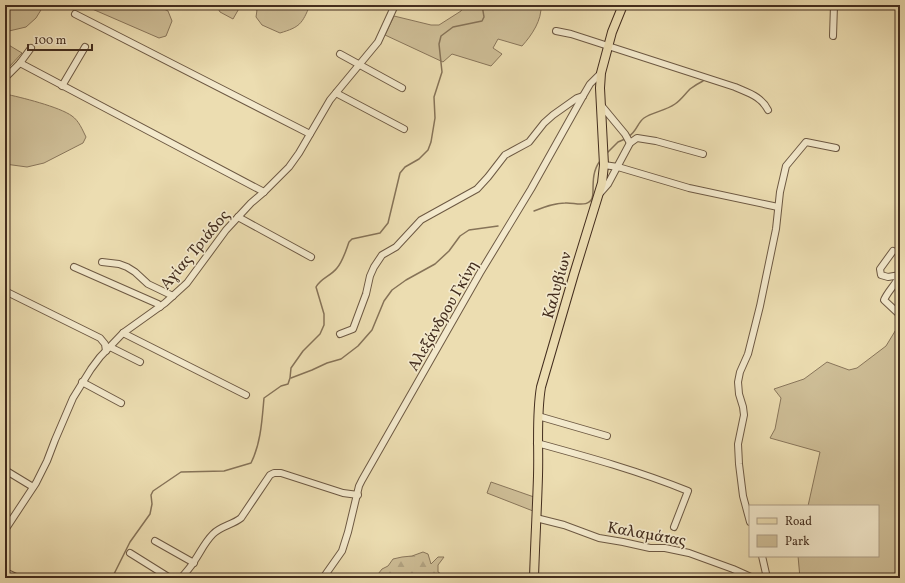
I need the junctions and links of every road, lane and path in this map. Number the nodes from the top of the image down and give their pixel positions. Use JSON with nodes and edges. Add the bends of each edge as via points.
{"nodes":[{"id":1,"x":395,"y":5,"type":"edge"},
{"id":2,"x":623,"y":5,"type":"edge"},
{"id":3,"x":834,"y":5,"type":"edge"},
{"id":4,"x":75,"y":14,"type":"dead end"},
{"id":5,"x":556,"y":31,"type":"dead end"},
{"id":6,"x":834,"y":36,"type":"dead end"},
{"id":7,"x":85,"y":47,"type":"dead end"},
{"id":8,"x":608,"y":47,"type":"junction"},
{"id":9,"x":31,"y":48,"type":"dead end"},
{"id":10,"x":340,"y":54,"type":"dead end"},
{"id":11,"x":20,"y":63,"type":"junction"},
{"id":12,"x":360,"y":65,"type":"junction"},
{"id":13,"x":601,"y":73,"type":"junction"},
{"id":14,"x":5,"y":78,"type":"edge"},
{"id":15,"x":62,"y":86,"type":"junction"},
{"id":16,"x":402,"y":88,"type":"dead end"},
{"id":17,"x":336,"y":93,"type":"junction"},
{"id":18,"x":583,"y":96,"type":"junction"},
{"id":19,"x":601,"y":105,"type":"junction"},
{"id":20,"x":768,"y":110,"type":"dead end"},
{"id":21,"x":404,"y":129,"type":"dead end"},
{"id":22,"x":310,"y":134,"type":"junction"},
{"id":23,"x":628,"y":138,"type":"junction"},
{"id":24,"x":836,"y":148,"type":"dead end"},
{"id":25,"x":703,"y":154,"type":"dead end"},
{"id":26,"x":604,"y":160,"type":"junction"},
{"id":27,"x":618,"y":167,"type":"junction"},
{"id":28,"x":264,"y":192,"type":"junction"},
{"id":29,"x":600,"y":192,"type":"junction"},
{"id":30,"x":778,"y":207,"type":"junction"},
{"id":31,"x":238,"y":217,"type":"junction"},
{"id":32,"x":893,"y":251,"type":"dead end"},
{"id":33,"x":311,"y":257,"type":"dead end"},
{"id":34,"x":102,"y":262,"type":"dead end"},
{"id":35,"x":74,"y":267,"type":"dead end"},
{"id":36,"x":900,"y":275,"type":"edge"},
{"id":37,"x":5,"y":291,"type":"edge"},
{"id":38,"x":173,"y":296,"type":"junction"},
{"id":39,"x":160,"y":307,"type":"junction"},
{"id":40,"x":900,"y":315,"type":"edge"},
{"id":41,"x":123,"y":333,"type":"junction"},
{"id":42,"x":340,"y":334,"type":"dead end"},
{"id":43,"x":108,"y":349,"type":"junction"},
{"id":44,"x":140,"y":362,"type":"dead end"},
{"id":45,"x":82,"y":382,"type":"junction"},
{"id":46,"x":246,"y":395,"type":"dead end"},
{"id":47,"x":121,"y":403,"type":"dead end"},
{"id":48,"x":538,"y":416,"type":"junction"},
{"id":49,"x":607,"y":436,"type":"dead end"},
{"id":50,"x":538,"y":443,"type":"junction"},
{"id":51,"x":5,"y":470,"type":"edge"},
{"id":52,"x":33,"y":486,"type":"junction"},
{"id":53,"x":358,"y":495,"type":"junction"},
{"id":54,"x":536,"y":518,"type":"junction"},
{"id":55,"x":749,"y":518,"type":"edge"},
{"id":56,"x":674,"y":527,"type":"dead end"},
{"id":57,"x":5,"y":530,"type":"edge"},
{"id":58,"x":155,"y":541,"type":"dead end"},
{"id":59,"x":130,"y":553,"type":"dead end"},
{"id":60,"x":762,"y":557,"type":"edge"},
{"id":61,"x":194,"y":563,"type":"junction"},
{"id":62,"x":5,"y":572,"type":"edge"},
{"id":63,"x":18,"y":578,"type":"edge"},
{"id":64,"x":170,"y":578,"type":"edge"},
{"id":65,"x":181,"y":578,"type":"edge"},
{"id":66,"x":323,"y":578,"type":"edge"},
{"id":67,"x":534,"y":578,"type":"edge"},
{"id":68,"x":754,"y":578,"type":"edge"},
{"id":69,"x":767,"y":578,"type":"edge"}],
"edges":[{"from":1,"to":12,"type":"street","name":"Αγίας Τριάδος","via":[[378,42]]},
{"from":2,"to":8,"type":"main road","name":"Καλυβίων"},
{"from":3,"to":6,"type":"street"},
{"from":4,"to":22,"type":"street"},
{"from":5,"to":8,"type":"street"},
{"from":7,"to":15,"type":"street"},
{"from":8,"to":13,"type":"main road","name":"Καλυβίων"},
{"from":8,"to":20,"type":"street","via":[[735,87],[754,95],[764,102]]},
{"from":9,"to":11,"type":"street"},
{"from":10,"to":12,"type":"street"},
{"from":11,"to":14,"type":"street"},
{"from":11,"to":15,"type":"street"},
{"from":12,"to":16,"type":"street"},
{"from":12,"to":17,"type":"street","name":"Αγίας Τριάδος"},
{"from":13,"to":18,"type":"street","name":"Αλεξάνδρου Γκίνη"},
{"from":13,"to":19,"type":"main road","name":"Καλυβίων"},
{"from":15,"to":28,"type":"street"},
{"from":17,"to":21,"type":"street"},
{"from":17,"to":22,"type":"street","name":"Αγίας Τριάδος"},
{"from":18,"to":42,"type":"street","via":[[544,123],[529,142],[505,155],[477,189],[422,220],[396,247],[382,255],[370,276],[353,329]]},
{"from":18,"to":53,"type":"street","name":"Αλεξάνδρου Γκίνη","via":[[362,480]]},
{"from":19,"to":23,"type":"street"},
{"from":19,"to":26,"type":"main road","name":"Καλυβίων"},
{"from":22,"to":28,"type":"street","name":"Αγίας Τριάδος","via":[[294,160]]},
{"from":23,"to":25,"type":"street","via":[[643,138]]},
{"from":23,"to":27,"type":"street"},
{"from":24,"to":30,"type":"street","via":[[806,142],[786,166]]},
{"from":26,"to":27,"type":"street"},
{"from":26,"to":29,"type":"main road","name":"Καλυβίων"},
{"from":27,"to":29,"type":"street"},
{"from":27,"to":30,"type":"street","via":[[689,188]]},
{"from":28,"to":31,"type":"street","name":"Αγίας Τριάδος"},
{"from":29,"to":48,"type":"main road","name":"Καλυβίων","via":[[541,387]]},
{"from":30,"to":55,"type":"street","via":[[760,306],[738,382],[744,415],[738,444],[739,464]]},
{"from":31,"to":33,"type":"street"},
{"from":31,"to":38,"type":"street","name":"Αγίας Τριάδος","via":[[197,271]]},
{"from":32,"to":36,"type":"street","via":[[880,270],[881,274],[888,277]]},
{"from":34,"to":38,"type":"street","via":[[127,267],[148,284]]},
{"from":35,"to":39,"type":"street"},
{"from":36,"to":40,"type":"street","via":[[884,300]]},
{"from":37,"to":43,"type":"street","via":[[100,338]]},
{"from":38,"to":39,"type":"street","name":"Αγίας Τριάδος"},
{"from":39,"to":41,"type":"street","name":"Αγίας Τριάδος"},
{"from":41,"to":43,"type":"street","name":"Αγίας Τριάδος"},
{"from":41,"to":46,"type":"street"},
{"from":43,"to":44,"type":"street"},
{"from":43,"to":45,"type":"street","name":"Αγίας Τριάδος"},
{"from":45,"to":47,"type":"street"},
{"from":45,"to":52,"type":"street","name":"Αγίας Τριάδος","via":[[61,424],[47,461]]},
{"from":48,"to":49,"type":"street"},
{"from":48,"to":50,"type":"main road","name":"Καλυβίων"},
{"from":50,"to":54,"type":"main road","name":"Καλυβίων"},
{"from":50,"to":56,"type":"street","via":[[618,466],[688,491]]},
{"from":51,"to":52,"type":"street"},
{"from":52,"to":57,"type":"street","name":"Αγίας Τριάδος"},
{"from":53,"to":61,"type":"street","via":[[274,473],[270,475],[241,518],[214,534],[206,542]]},
{"from":53,"to":66,"type":"street","name":"Αλεξάνδρου Γκίνη","via":[[342,551]]},
{"from":54,"to":67,"type":"main road","name":"Καλυβίων"},
{"from":54,"to":68,"type":"street","name":"Καλαμάτας","via":[[599,538],[689,553]]},
{"from":58,"to":61,"type":"street"},
{"from":59,"to":64,"type":"street"},
{"from":60,"to":69,"type":"street"},
{"from":61,"to":65,"type":"street"},
{"from":62,"to":63,"type":"street"}]}
